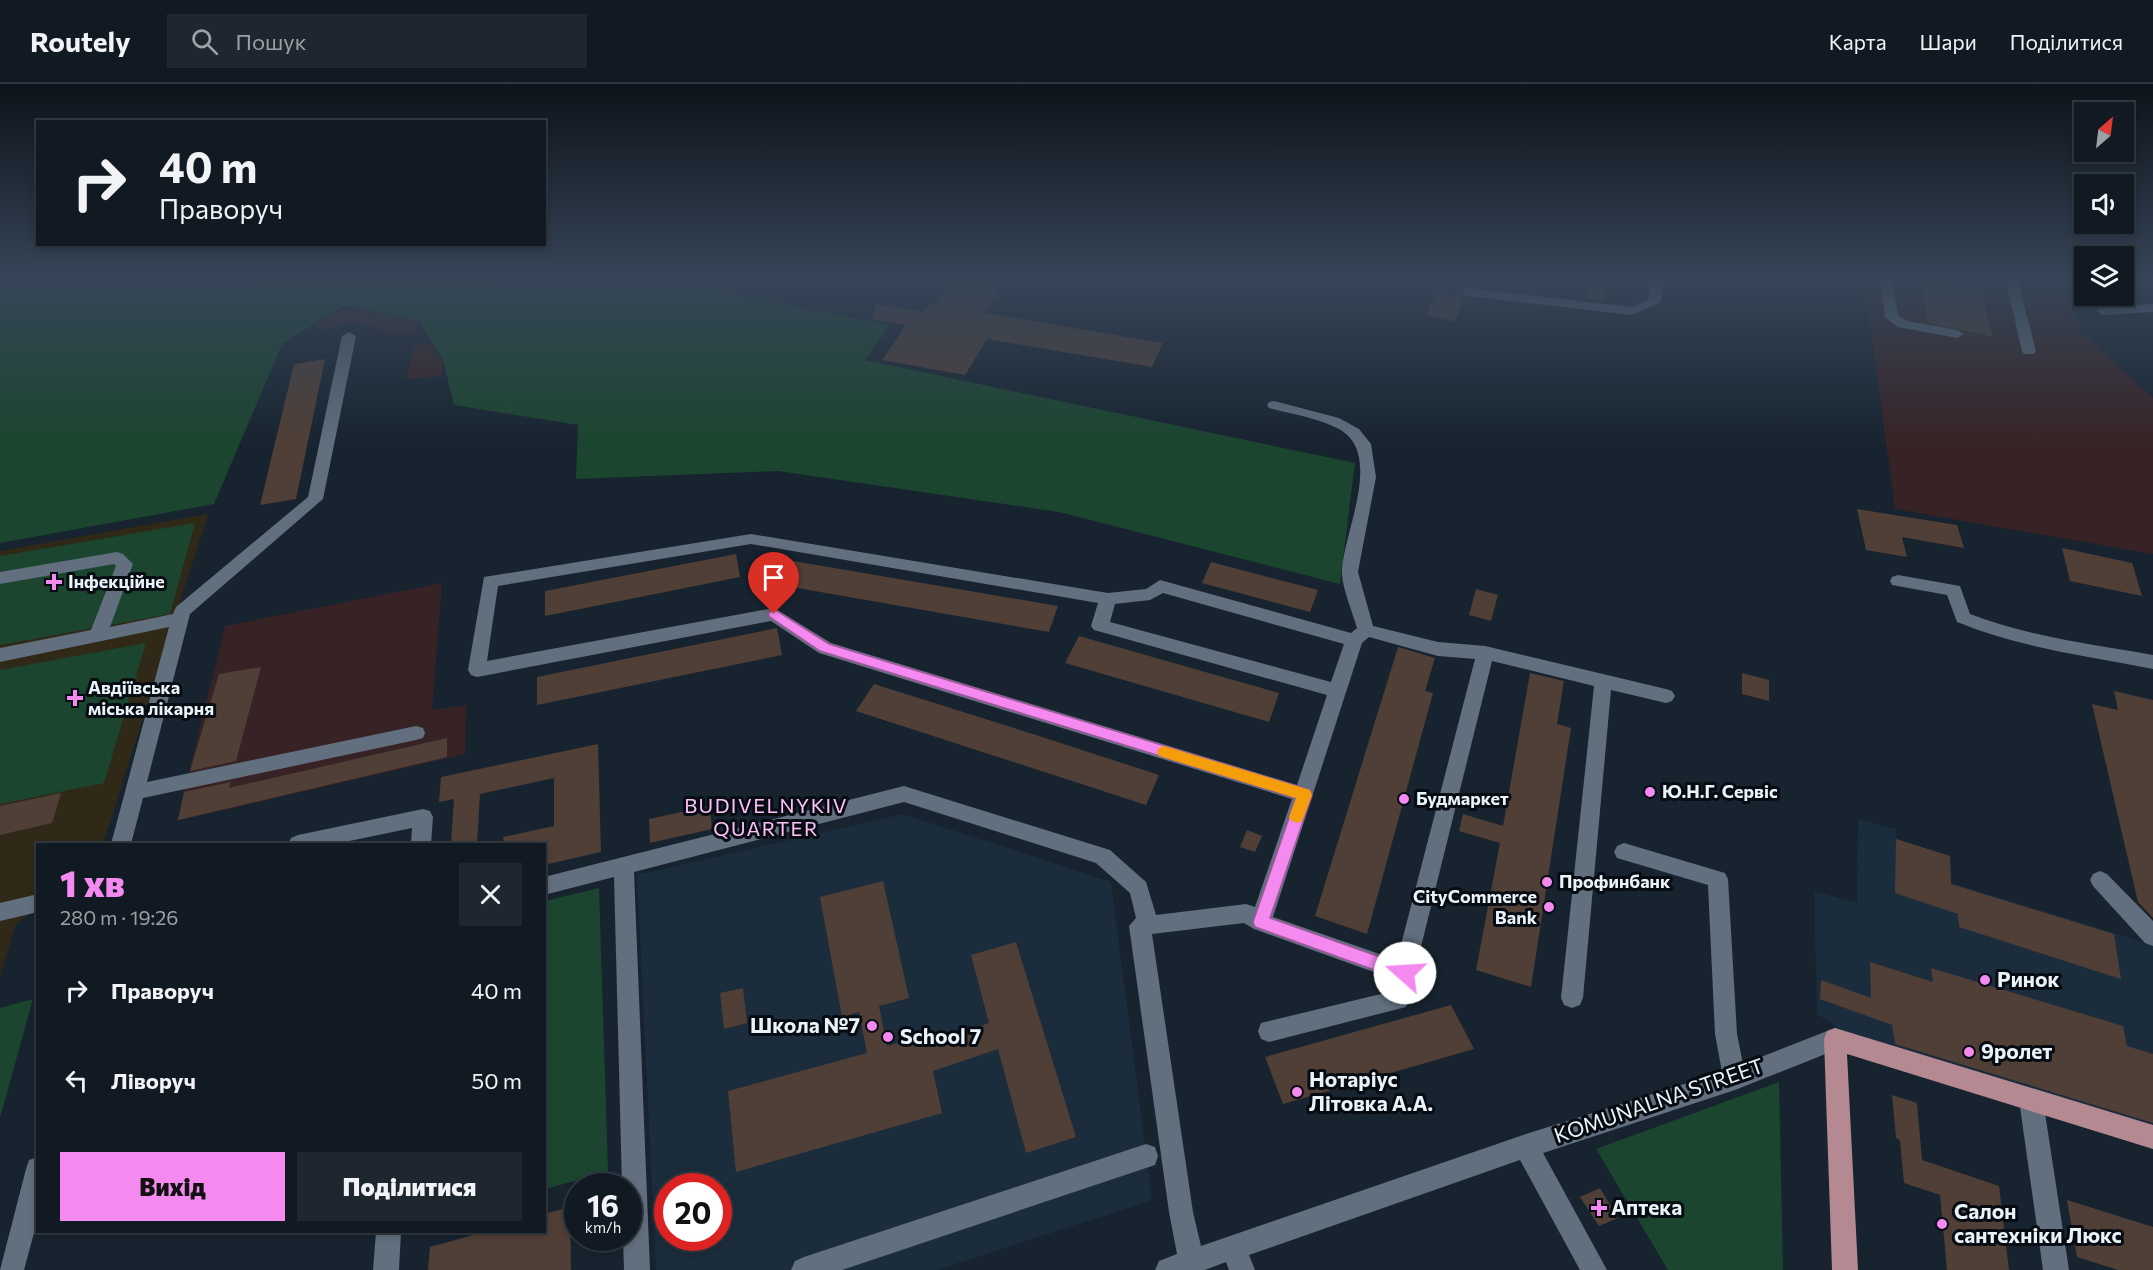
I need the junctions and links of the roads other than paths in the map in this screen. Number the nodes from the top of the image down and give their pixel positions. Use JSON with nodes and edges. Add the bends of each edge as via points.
{"nodes":[{"id":1,"x":349,"y":336,"type":"dead end"},
{"id":2,"x":2025,"y":336,"type":"edge"},
{"id":3,"x":2029,"y":351,"type":"dead end"},
{"id":4,"x":1274,"y":405,"type":"dead end"},
{"id":5,"x":0,"y":578,"type":"edge"},
{"id":6,"x":1898,"y":581,"type":"dead end"},
{"id":7,"x":1108,"y":598,"type":"junction"},
{"id":8,"x":179,"y":619,"type":"junction"},
{"id":9,"x":98,"y":635,"type":"junction"},
{"id":10,"x":1360,"y":635,"type":"junction"},
{"id":11,"x":1485,"y":653,"type":"junction"},
{"id":12,"x":0,"y":655,"type":"edge"},
{"id":13,"x":2153,"y":662,"type":"edge"},
{"id":14,"x":1603,"y":681,"type":"junction"},
{"id":15,"x":1338,"y":691,"type":"junction"},
{"id":16,"x":1666,"y":696,"type":"dead end"},
{"id":17,"x":416,"y":734,"type":"dead end"},
{"id":18,"x":135,"y":792,"type":"junction"},
{"id":19,"x":1304,"y":795,"type":"junction"},
{"id":20,"x":121,"y":843,"type":"edge"},
{"id":21,"x":303,"y":843,"type":"edge"},
{"id":22,"x":421,"y":843,"type":"edge"},
{"id":23,"x":1624,"y":852,"type":"dead end"},
{"id":24,"x":624,"y":868,"type":"junction"},
{"id":25,"x":2100,"y":880,"type":"dead end"},
{"id":26,"x":546,"y":886,"type":"edge"},
{"id":27,"x":36,"y":903,"type":"edge"},
{"id":28,"x":0,"y":912,"type":"edge"},
{"id":29,"x":1261,"y":922,"type":"junction"},
{"id":30,"x":1148,"y":925,"type":"junction"},
{"id":31,"x":2153,"y":936,"type":"edge"},
{"id":32,"x":1405,"y":973,"type":"junction"},
{"id":33,"x":1572,"y":998,"type":"dead end"},
{"id":34,"x":1269,"y":1031,"type":"dead end"},
{"id":35,"x":1834,"y":1039,"type":"junction"},
{"id":36,"x":1735,"y":1079,"type":"junction"},
{"id":37,"x":2031,"y":1100,"type":"junction"},
{"id":38,"x":2153,"y":1137,"type":"edge"},
{"id":39,"x":1526,"y":1146,"type":"junction"},
{"id":40,"x":1146,"y":1156,"type":"dead end"},
{"id":41,"x":36,"y":1176,"type":"edge"},
{"id":42,"x":389,"y":1233,"type":"edge"},
{"id":43,"x":1238,"y":1259,"type":"edge"},
{"id":44,"x":1192,"y":1262,"type":"junction"},
{"id":45,"x":11,"y":1270,"type":"edge"},
{"id":46,"x":386,"y":1270,"type":"edge"},
{"id":47,"x":637,"y":1270,"type":"edge"},
{"id":48,"x":804,"y":1270,"type":"edge"},
{"id":49,"x":1168,"y":1270,"type":"edge"},
{"id":50,"x":1594,"y":1270,"type":"edge"},
{"id":51,"x":1845,"y":1270,"type":"edge"},
{"id":52,"x":2056,"y":1270,"type":"edge"}],
"edges":[{"from":1,"to":8,"type":"street","via":[[315,499],[182,611]]},
{"from":2,"to":3,"type":"street"},
{"from":4,"to":10,"type":"street","via":[[1332,421],[1361,441],[1368,477],[1350,572]]},
{"from":5,"to":9,"type":"street","via":[[117,558],[124,564]]},
{"from":6,"to":13,"type":"street","via":[[1954,590],[1963,618],[2019,638]]},
{"from":7,"to":10,"type":"street","via":[[1150,594],[1160,586]]},
{"from":7,"to":15,"type":"street","via":[[1101,626]]},
{"from":7,"to":19,"type":"street","via":[[751,539],[490,580],[477,670],[774,614],[825,648]]},
{"from":8,"to":9,"type":"street"},
{"from":8,"to":18,"type":"street"},
{"from":9,"to":12,"type":"street"},
{"from":10,"to":11,"type":"street","via":[[1438,650]]},
{"from":10,"to":15,"type":"street"},
{"from":11,"to":14,"type":"street"},
{"from":11,"to":32,"type":"street"},
{"from":14,"to":16,"type":"street"},
{"from":14,"to":33,"type":"street"},
{"from":15,"to":19,"type":"street"},
{"from":17,"to":18,"type":"street"},
{"from":18,"to":20,"type":"street"},
{"from":19,"to":29,"type":"street"},
{"from":21,"to":22,"type":"street","via":[[423,817]]},
{"from":23,"to":36,"type":"street","via":[[1718,879],[1726,1034]]},
{"from":24,"to":26,"type":"street"},
{"from":24,"to":30,"type":"street","via":[[904,794],[1102,856],[1139,888]]},
{"from":24,"to":47,"type":"street"},
{"from":25,"to":31,"type":"street"},
{"from":27,"to":28,"type":"street"},
{"from":29,"to":30,"type":"street","via":[[1246,913]]},
{"from":29,"to":32,"type":"street"},
{"from":30,"to":44,"type":"street","via":[[1140,926],[1181,1212]]},
{"from":32,"to":34,"type":"street","via":[[1398,1000]]},
{"from":35,"to":36,"type":"street","name":"KOMUNALNA STREET"},
{"from":35,"to":37,"type":"main road"},
{"from":35,"to":51,"type":"main road"},
{"from":36,"to":39,"type":"street","name":"KOMUNALNA STREET"},
{"from":37,"to":38,"type":"main road"},
{"from":37,"to":52,"type":"street"},
{"from":39,"to":43,"type":"street","name":"KOMUNALNA STREET"},
{"from":39,"to":50,"type":"street"},
{"from":40,"to":48,"type":"street"},
{"from":41,"to":45,"type":"street"},
{"from":42,"to":46,"type":"street"},
{"from":43,"to":44,"type":"street","name":"KOMUNALNA STREET"},
{"from":44,"to":49,"type":"street","name":"KOMUNALNA STREET"}]}
